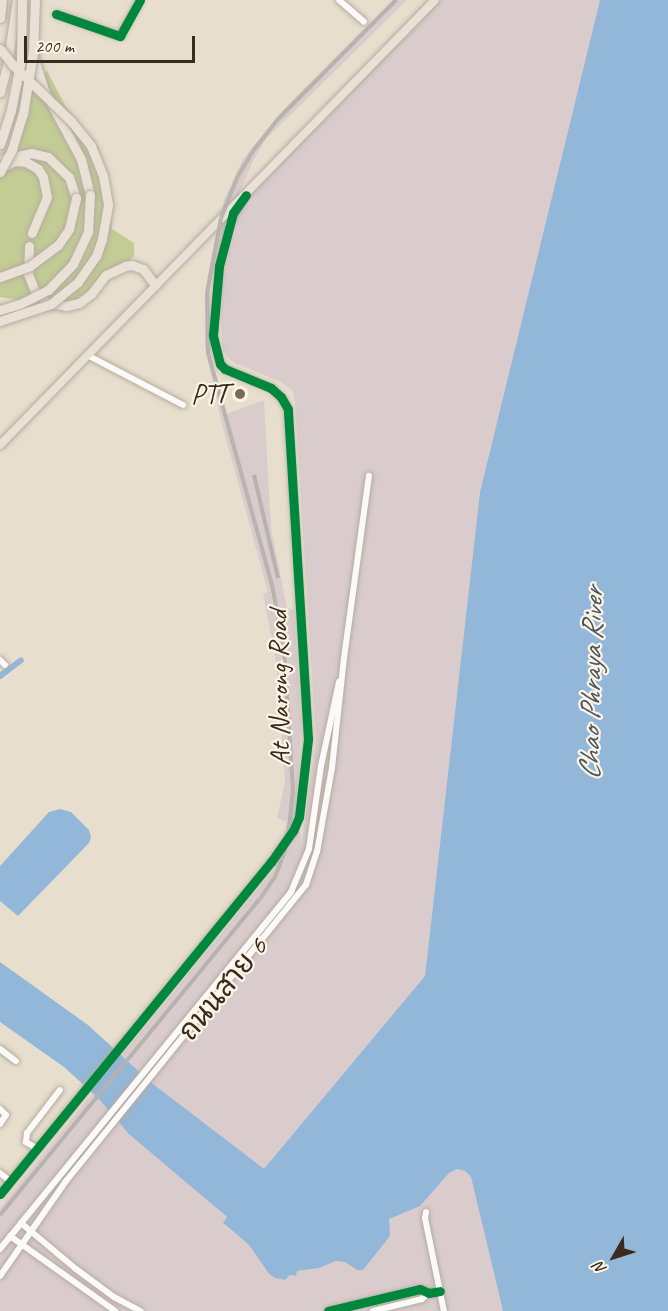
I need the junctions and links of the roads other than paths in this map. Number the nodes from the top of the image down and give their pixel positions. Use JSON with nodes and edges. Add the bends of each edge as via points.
{"nodes":[{"id":1,"x":2,"y":0,"type":"edge"},
{"id":2,"x":29,"y":0,"type":"edge"},
{"id":3,"x":35,"y":0,"type":"edge"},
{"id":4,"x":140,"y":0,"type":"edge"},
{"id":5,"x":339,"y":0,"type":"edge"},
{"id":6,"x":435,"y":0,"type":"edge"},
{"id":7,"x":18,"y":1,"type":"edge"},
{"id":8,"x":56,"y":14,"type":"dead end"},
{"id":9,"x":0,"y":18,"type":"edge"},
{"id":10,"x":364,"y":22,"type":"dead end"},
{"id":11,"x":0,"y":49,"type":"edge"},
{"id":12,"x":33,"y":59,"type":"junction"},
{"id":13,"x":0,"y":92,"type":"edge"},
{"id":14,"x":0,"y":144,"type":"edge"},
{"id":15,"x":0,"y":163,"type":"edge"},
{"id":16,"x":0,"y":170,"type":"edge"},
{"id":17,"x":246,"y":195,"type":"junction"},
{"id":18,"x":32,"y":233,"type":"dead end"},
{"id":19,"x":29,"y":246,"type":"dead end"},
{"id":20,"x":0,"y":277,"type":"edge"},
{"id":21,"x":155,"y":285,"type":"junction"},
{"id":22,"x":0,"y":310,"type":"edge"},
{"id":23,"x":0,"y":321,"type":"edge"},
{"id":24,"x":89,"y":356,"type":"junction"},
{"id":25,"x":183,"y":405,"type":"dead end"},
{"id":26,"x":0,"y":445,"type":"edge"},
{"id":27,"x":369,"y":476,"type":"dead end"},
{"id":28,"x":344,"y":658,"type":"junction"},
{"id":29,"x":0,"y":1049,"type":"edge"},
{"id":30,"x":16,"y":1061,"type":"dead end"},
{"id":31,"x":60,"y":1090,"type":"dead end"},
{"id":32,"x":0,"y":1109,"type":"edge"},
{"id":33,"x":0,"y":1124,"type":"edge"},
{"id":34,"x":36,"y":1148,"type":"junction"},
{"id":35,"x":0,"y":1173,"type":"edge"},
{"id":36,"x":10,"y":1181,"type":"junction"},
{"id":37,"x":0,"y":1194,"type":"edge"},
{"id":38,"x":426,"y":1212,"type":"dead end"},
{"id":39,"x":21,"y":1223,"type":"junction"},
{"id":40,"x":33,"y":1232,"type":"junction"},
{"id":41,"x":10,"y":1236,"type":"junction"},
{"id":42,"x":23,"y":1245,"type":"junction"},
{"id":43,"x":0,"y":1249,"type":"edge"},
{"id":44,"x":0,"y":1276,"type":"edge"},
{"id":45,"x":440,"y":1291,"type":"junction"},
{"id":46,"x":429,"y":1293,"type":"junction"},
{"id":47,"x":393,"y":1296,"type":"junction"},
{"id":48,"x":396,"y":1309,"type":"edge"},
{"id":49,"x":115,"y":1311,"type":"edge"},
{"id":50,"x":140,"y":1311,"type":"edge"},
{"id":51,"x":328,"y":1311,"type":"edge"},
{"id":52,"x":373,"y":1311,"type":"edge"},
{"id":53,"x":444,"y":1311,"type":"edge"}],
"edges":[{"from":1,"to":9,"type":"highway"},
{"from":2,"to":12,"type":"highway"},
{"from":3,"to":16,"type":"highway","bridge":true,"via":[[33,52],[24,114]]},
{"from":4,"to":8,"type":"street","via":[[120,36]]},
{"from":5,"to":10,"type":"street"},
{"from":6,"to":17,"type":"main road"},
{"from":7,"to":12,"type":"highway"},
{"from":7,"to":13,"type":"highway"},
{"from":7,"to":14,"type":"highway","bridge":true,"via":[[21,60]]},
{"from":11,"to":23,"type":"highway","bridge":true,"via":[[91,146],[103,176],[108,205],[96,256],[78,282],[51,304]]},
{"from":12,"to":22,"type":"highway","bridge":true,"via":[[45,92],[81,159],[90,195],[88,232],[73,264],[48,290]]},
{"from":15,"to":20,"type":"highway","bridge":true,"via":[[5,157],[20,153],[48,157],[69,177],[76,198],[69,229],[58,245],[36,263]]},
{"from":16,"to":18,"type":"highway","via":[[15,161],[26,162],[44,177],[47,197]]},
{"from":17,"to":21,"type":"main road"},
{"from":17,"to":34,"type":"street","name":"At Narong Road","via":[[233,213],[221,257],[213,335],[220,364],[225,369],[271,388],[288,409],[308,739],[300,807],[293,831]]},
{"from":19,"to":21,"type":"highway","via":[[28,274],[35,291],[46,302],[66,306],[79,303],[106,275],[125,266],[142,269]]},
{"from":21,"to":24,"type":"main road"},
{"from":24,"to":25,"type":"street"},
{"from":24,"to":26,"type":"main road"},
{"from":27,"to":28,"type":"street","name":"ถนนสาย 6"},
{"from":28,"to":39,"type":"street","name":"ถนนสาย 6","via":[[321,766],[316,818],[304,867],[291,892]]},
{"from":28,"to":40,"type":"street","name":"ถนนสาย 6","via":[[332,768],[317,852],[306,885],[66,1181]]},
{"from":29,"to":30,"type":"street"},
{"from":31,"to":34,"type":"street","via":[[27,1134],[26,1142]]},
{"from":32,"to":33,"type":"street","via":[[6,1115]]},
{"from":34,"to":36,"type":"street","name":"At Narong Road"},
{"from":35,"to":36,"type":"street"},
{"from":36,"to":37,"type":"street","name":"At Narong Road"},
{"from":38,"to":45,"type":"street"},
{"from":39,"to":40,"type":"street"},
{"from":39,"to":41,"type":"street","name":"ถนนสาย 6"},
{"from":40,"to":42,"type":"street","name":"ถนนสาย 6"},
{"from":40,"to":50,"type":"street","via":[[102,1288]]},
{"from":41,"to":42,"type":"street"},
{"from":41,"to":43,"type":"street","name":"ถนนสาย 6"},
{"from":42,"to":44,"type":"street","name":"ถนนสาย 6"},
{"from":42,"to":49,"type":"street"},
{"from":45,"to":46,"type":"street"},
{"from":45,"to":53,"type":"street"},
{"from":46,"to":47,"type":"street","via":[[420,1289]]},
{"from":46,"to":48,"type":"street"},
{"from":47,"to":48,"type":"street"},
{"from":47,"to":51,"type":"street"},
{"from":48,"to":52,"type":"street"}]}
